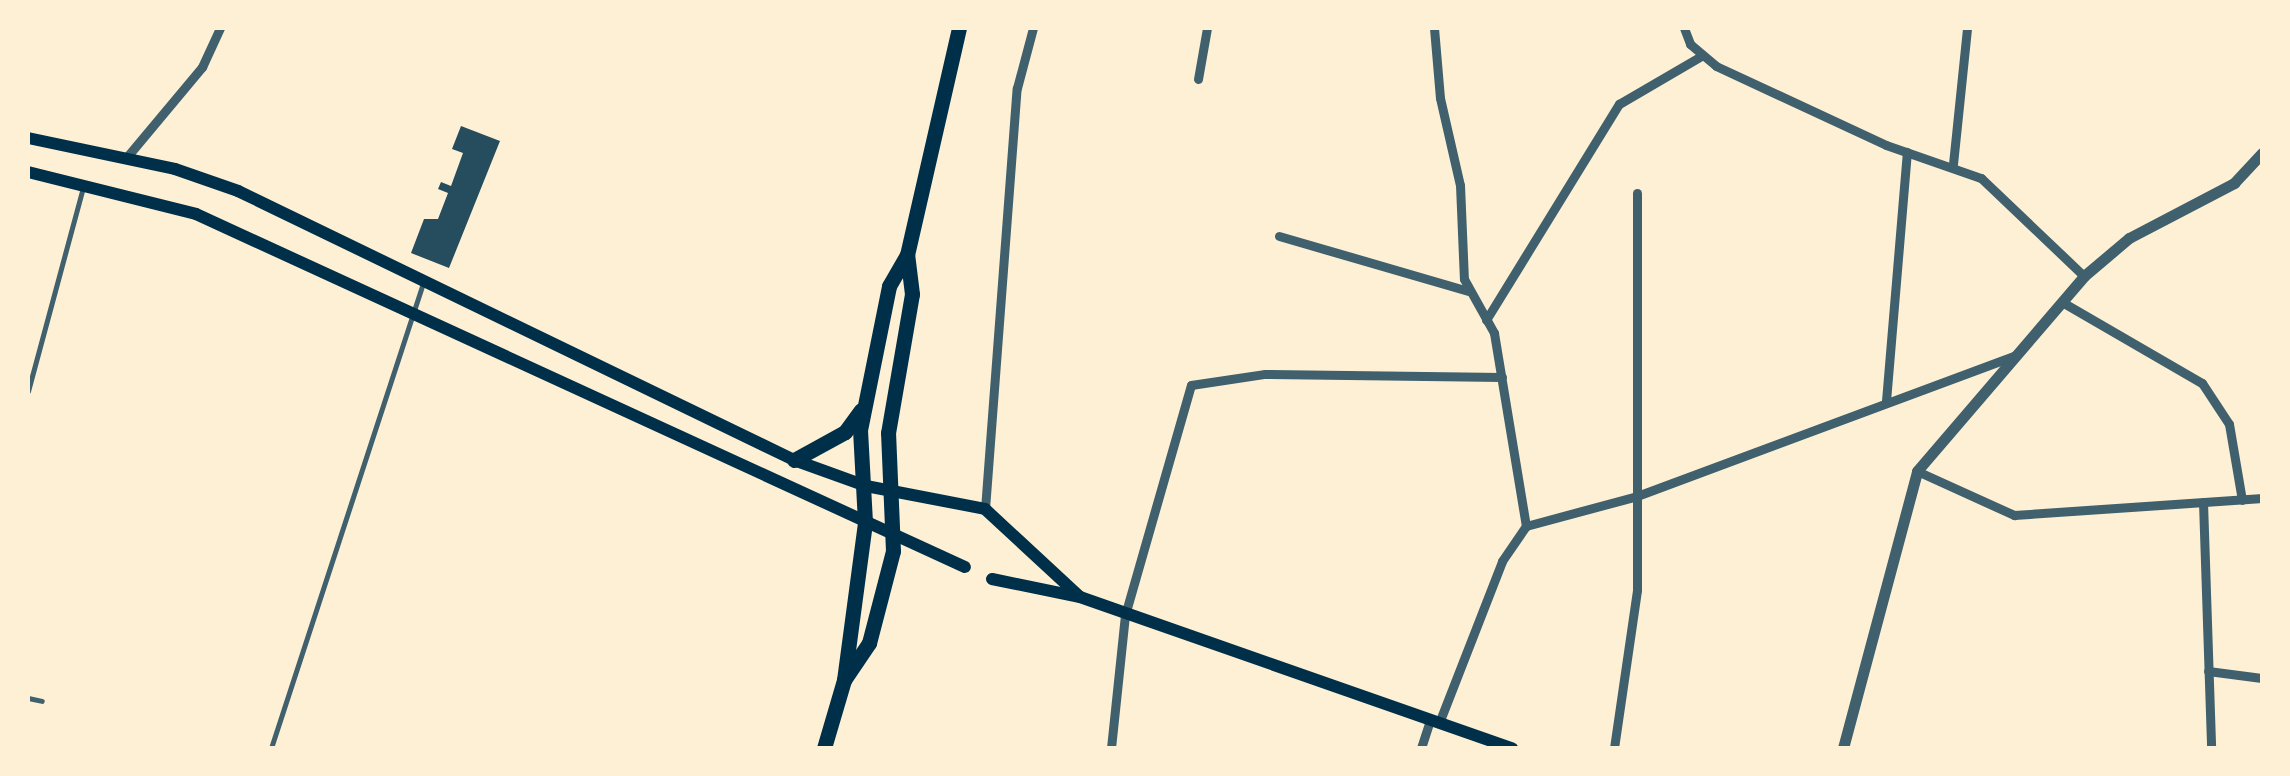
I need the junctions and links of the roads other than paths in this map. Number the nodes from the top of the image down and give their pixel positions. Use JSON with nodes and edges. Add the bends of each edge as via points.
{"nodes":[{"id":1,"x":220,"y":28,"type":"edge"},
{"id":2,"x":958,"y":28,"type":"edge"},
{"id":3,"x":1033,"y":28,"type":"edge"},
{"id":4,"x":1208,"y":28,"type":"edge"},
{"id":5,"x":1434,"y":28,"type":"edge"},
{"id":6,"x":1684,"y":28,"type":"edge"},
{"id":7,"x":1968,"y":28,"type":"edge"},
{"id":8,"x":1701,"y":56,"type":"junction"},
{"id":9,"x":1198,"y":79,"type":"dead end"},
{"id":10,"x":28,"y":138,"type":"edge"},
{"id":11,"x":1907,"y":152,"type":"junction"},
{"id":12,"x":2262,"y":153,"type":"edge"},
{"id":13,"x":126,"y":158,"type":"junction"},
{"id":14,"x":1953,"y":164,"type":"junction"},
{"id":15,"x":28,"y":172,"type":"edge"},
{"id":16,"x":84,"y":186,"type":"junction"},
{"id":17,"x":1638,"y":193,"type":"dead end"},
{"id":18,"x":1279,"y":236,"type":"dead end"},
{"id":19,"x":906,"y":255,"type":"junction"},
{"id":20,"x":2084,"y":276,"type":"junction"},
{"id":21,"x":423,"y":283,"type":"junction"},
{"id":22,"x":1468,"y":292,"type":"junction"},
{"id":23,"x":2062,"y":302,"type":"junction"},
{"id":24,"x":408,"y":312,"type":"junction"},
{"id":25,"x":1486,"y":320,"type":"junction"},
{"id":26,"x":2018,"y":354,"type":"junction"},
{"id":27,"x":1502,"y":378,"type":"junction"},
{"id":28,"x":28,"y":391,"type":"edge"},
{"id":29,"x":1886,"y":401,"type":"junction"},
{"id":30,"x":866,"y":404,"type":"junction"},
{"id":31,"x":794,"y":460,"type":"junction"},
{"id":32,"x":1917,"y":471,"type":"junction"},
{"id":33,"x":866,"y":486,"type":"junction"},
{"id":34,"x":895,"y":491,"type":"junction"},
{"id":35,"x":1637,"y":496,"type":"junction"},
{"id":36,"x":2262,"y":498,"type":"edge"},
{"id":37,"x":2242,"y":500,"type":"junction"},
{"id":38,"x":2203,"y":502,"type":"junction"},
{"id":39,"x":985,"y":509,"type":"junction"},
{"id":40,"x":866,"y":522,"type":"junction"},
{"id":41,"x":1526,"y":526,"type":"junction"},
{"id":42,"x":894,"y":534,"type":"junction"},
{"id":43,"x":965,"y":567,"type":"dead end"},
{"id":44,"x":992,"y":579,"type":"dead end"},
{"id":45,"x":1080,"y":597,"type":"junction"},
{"id":46,"x":1125,"y":615,"type":"junction"},
{"id":47,"x":2208,"y":671,"type":"junction"},
{"id":48,"x":2262,"y":678,"type":"edge"},
{"id":49,"x":844,"y":680,"type":"junction"},
{"id":50,"x":28,"y":698,"type":"edge"},
{"id":51,"x":42,"y":702,"type":"dead end"},
{"id":52,"x":1435,"y":722,"type":"junction"},
{"id":53,"x":1504,"y":747,"type":"edge"},
{"id":54,"x":271,"y":748,"type":"edge"},
{"id":55,"x":824,"y":748,"type":"edge"},
{"id":56,"x":1111,"y":748,"type":"edge"},
{"id":57,"x":1421,"y":748,"type":"edge"},
{"id":58,"x":1614,"y":748,"type":"edge"},
{"id":59,"x":1843,"y":748,"type":"edge"},
{"id":60,"x":2211,"y":748,"type":"edge"}],
"edges":[{"from":1,"to":13,"type":"street","via":[[195,76]]},
{"from":2,"to":19,"type":"highway"},
{"from":3,"to":39,"type":"street","via":[[1017,88]]},
{"from":4,"to":9,"type":"street"},
{"from":5,"to":22,"type":"street","via":[[1440,98],[1460,185]]},
{"from":6,"to":8,"type":"street"},
{"from":7,"to":14,"type":"street"},
{"from":8,"to":11,"type":"street"},
{"from":8,"to":25,"type":"street","via":[[1619,104]]},
{"from":10,"to":13,"type":"main road"},
{"from":11,"to":14,"type":"street"},
{"from":11,"to":29,"type":"street"},
{"from":12,"to":20,"type":"street","via":[[2234,183],[2129,238]]},
{"from":13,"to":21,"type":"main road","via":[[238,191]]},
{"from":14,"to":20,"type":"street","via":[[1981,178]]},
{"from":15,"to":16,"type":"main road"},
{"from":16,"to":24,"type":"main road","via":[[196,214]]},
{"from":16,"to":28,"type":"lane"},
{"from":17,"to":35,"type":"street"},
{"from":18,"to":22,"type":"street"},
{"from":19,"to":30,"type":"highway","via":[[889,286]]},
{"from":19,"to":34,"type":"highway","via":[[912,294],[888,433]]},
{"from":20,"to":23,"type":"street"},
{"from":21,"to":24,"type":"lane"},
{"from":21,"to":31,"type":"main road"},
{"from":22,"to":25,"type":"street"},
{"from":23,"to":26,"type":"street"},
{"from":23,"to":37,"type":"street","via":[[2202,383],[2228,424]]},
{"from":24,"to":40,"type":"main road"},
{"from":24,"to":54,"type":"lane"},
{"from":25,"to":27,"type":"street"},
{"from":26,"to":29,"type":"street"},
{"from":26,"to":32,"type":"street"},
{"from":27,"to":41,"type":"street"},
{"from":27,"to":46,"type":"street","via":[[1265,374],[1190,385]]},
{"from":29,"to":35,"type":"street"},
{"from":30,"to":31,"type":"highway","via":[[845,432]]},
{"from":30,"to":33,"type":"highway","via":[[860,430]]},
{"from":31,"to":33,"type":"main road"},
{"from":32,"to":38,"type":"street","via":[[2014,514]]},
{"from":32,"to":59,"type":"street"},
{"from":33,"to":34,"type":"main road"},
{"from":33,"to":40,"type":"highway"},
{"from":34,"to":39,"type":"main road"},
{"from":34,"to":42,"type":"highway"},
{"from":35,"to":41,"type":"street"},
{"from":35,"to":58,"type":"street","via":[[1636,604]]},
{"from":36,"to":37,"type":"street"},
{"from":37,"to":38,"type":"street"},
{"from":38,"to":47,"type":"street"},
{"from":39,"to":45,"type":"main road"},
{"from":40,"to":42,"type":"main road"},
{"from":40,"to":49,"type":"highway"},
{"from":41,"to":52,"type":"street","via":[[1502,561]]},
{"from":42,"to":43,"type":"main road"},
{"from":42,"to":49,"type":"highway","via":[[869,643]]},
{"from":44,"to":45,"type":"main road"},
{"from":45,"to":46,"type":"main road"},
{"from":46,"to":52,"type":"main road"},
{"from":46,"to":56,"type":"street"},
{"from":47,"to":48,"type":"street"},
{"from":47,"to":60,"type":"street"},
{"from":49,"to":55,"type":"highway"},
{"from":50,"to":51,"type":"lane"},
{"from":52,"to":53,"type":"main road"},
{"from":52,"to":57,"type":"street"}]}
